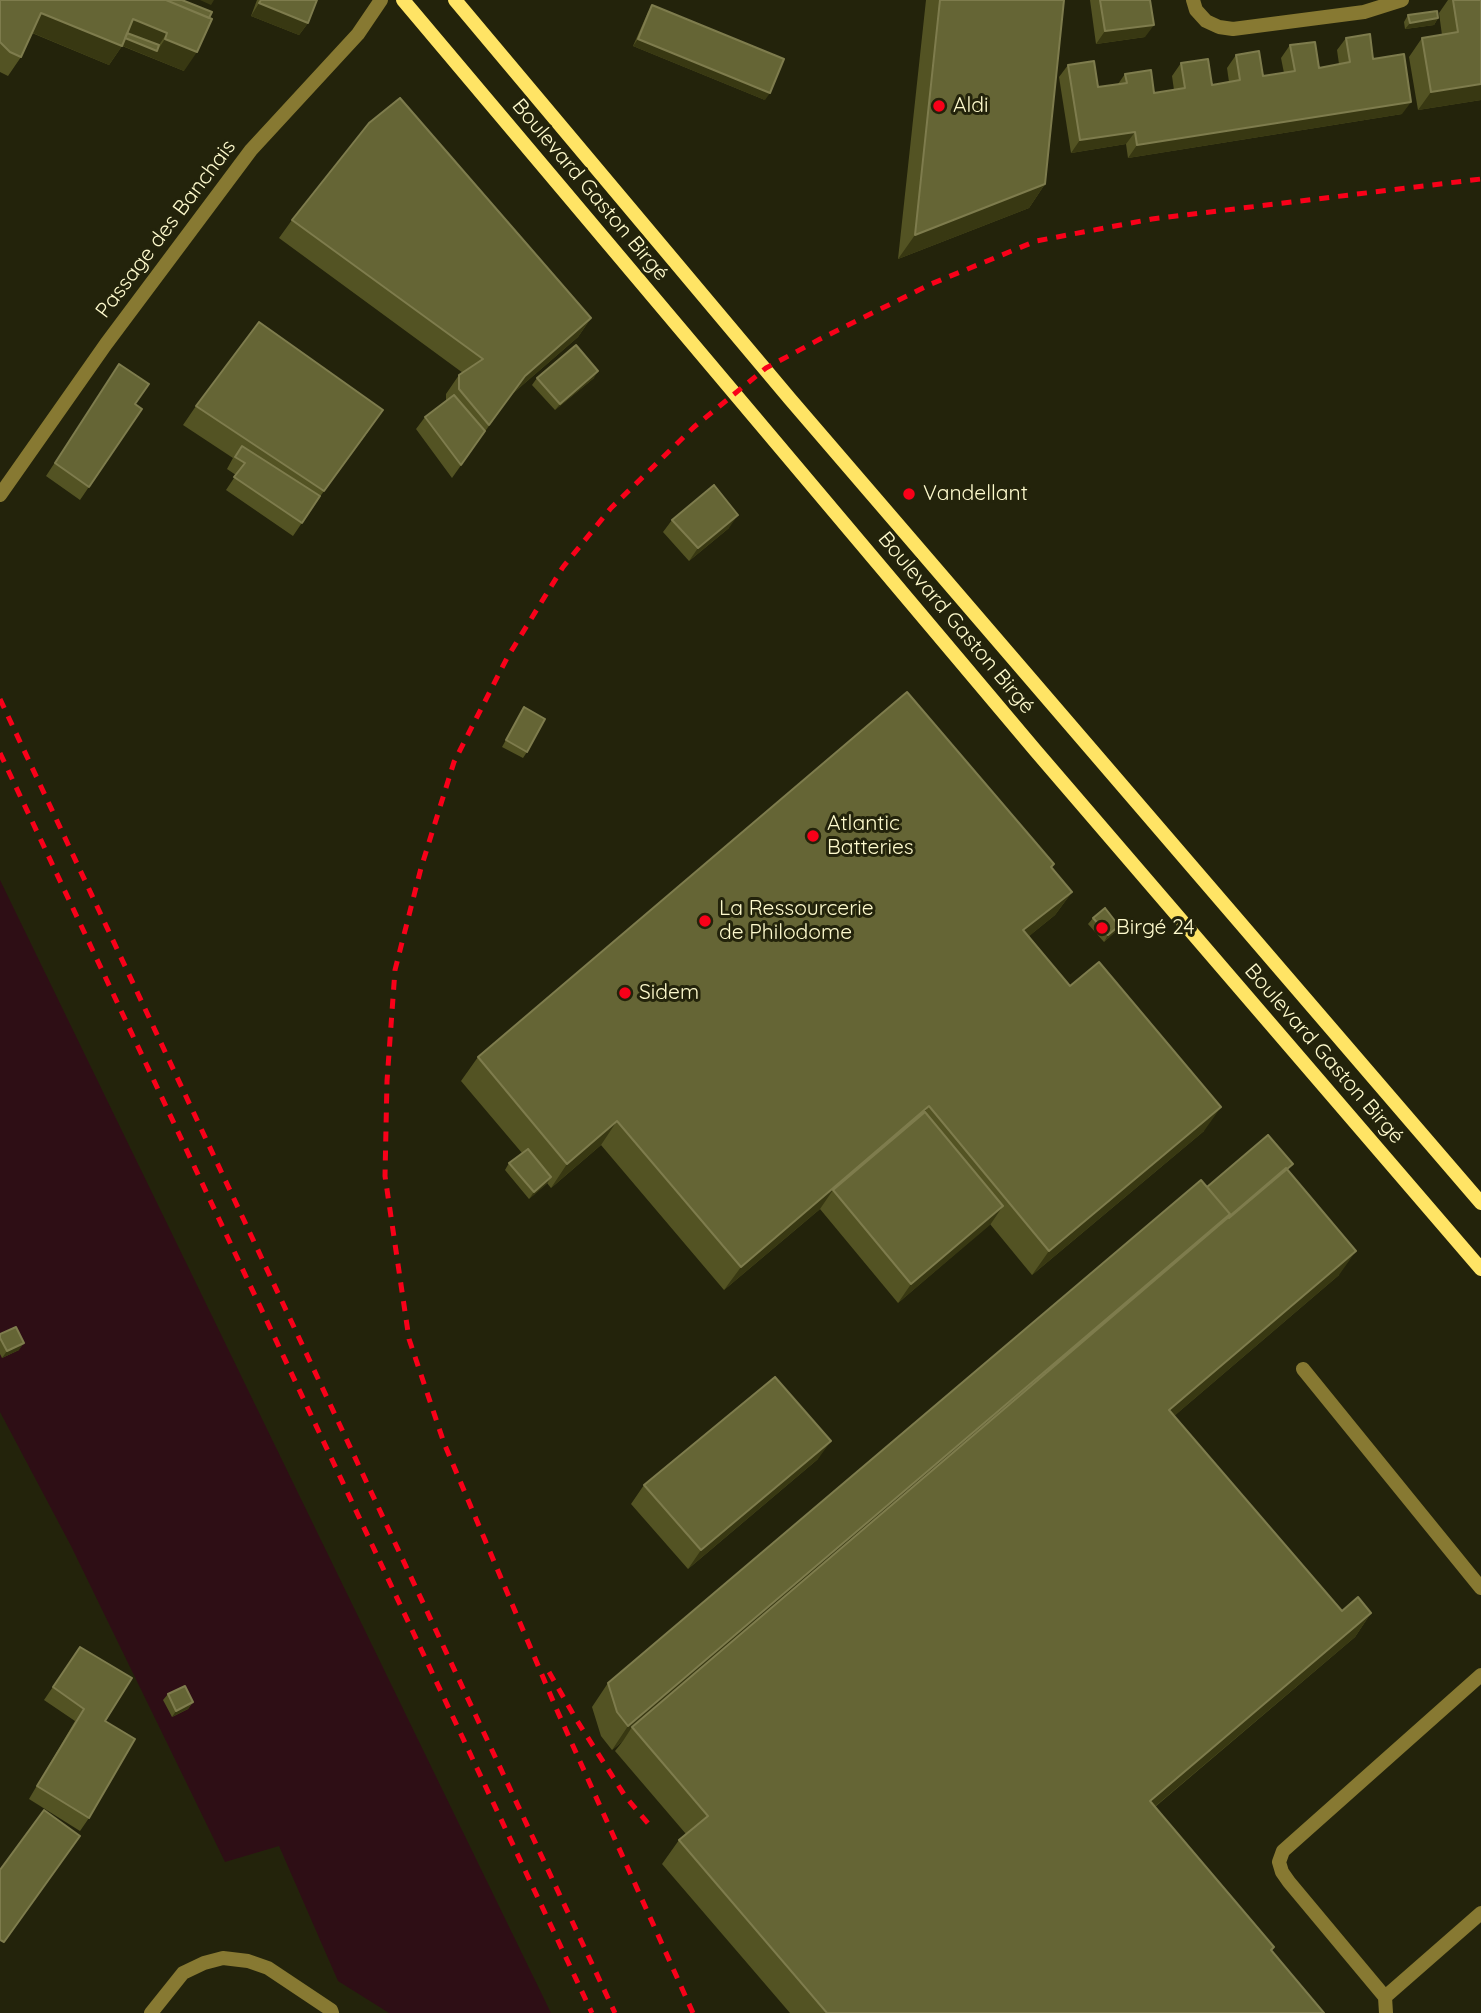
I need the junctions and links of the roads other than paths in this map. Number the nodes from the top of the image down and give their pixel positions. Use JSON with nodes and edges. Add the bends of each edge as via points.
{"nodes":[{"id":1,"x":380,"y":0,"type":"edge"},
{"id":2,"x":403,"y":0,"type":"edge"},
{"id":3,"x":456,"y":0,"type":"edge"},
{"id":4,"x":1193,"y":0,"type":"edge"},
{"id":5,"x":1402,"y":0,"type":"edge"},
{"id":6,"x":0,"y":495,"type":"edge"},
{"id":7,"x":1481,"y":1203,"type":"edge"},
{"id":8,"x":1481,"y":1269,"type":"edge"},
{"id":9,"x":1303,"y":1370,"type":"dead end"},
{"id":10,"x":1481,"y":1588,"type":"edge"},
{"id":11,"x":1481,"y":1675,"type":"edge"},
{"id":12,"x":1481,"y":1913,"type":"edge"},
{"id":13,"x":1385,"y":1997,"type":"junction"},
{"id":14,"x":151,"y":2013,"type":"edge"},
{"id":15,"x":332,"y":2013,"type":"edge"},
{"id":16,"x":1386,"y":2013,"type":"edge"}],
"edges":[{"from":1,"to":6,"type":"street","name":"Passage des Banchais","via":[[358,34],[251,150]]},
{"from":2,"to":8,"type":"main road","name":"Boulevard Gaston Birgé","via":[[1027,740]]},
{"from":3,"to":7,"type":"main road","name":"Boulevard Gaston Birgé","via":[[799,409]]},
{"from":4,"to":5,"type":"street","via":[[1206,21],[1233,29],[1364,12]]},
{"from":9,"to":10,"type":"street"},
{"from":11,"to":13,"type":"street","via":[[1283,1851],[1279,1862],[1289,1882]]},
{"from":12,"to":13,"type":"street"},
{"from":13,"to":16,"type":"street"},
{"from":14,"to":15,"type":"street","via":[[183,1973],[223,1958],[268,1968]]}]}
